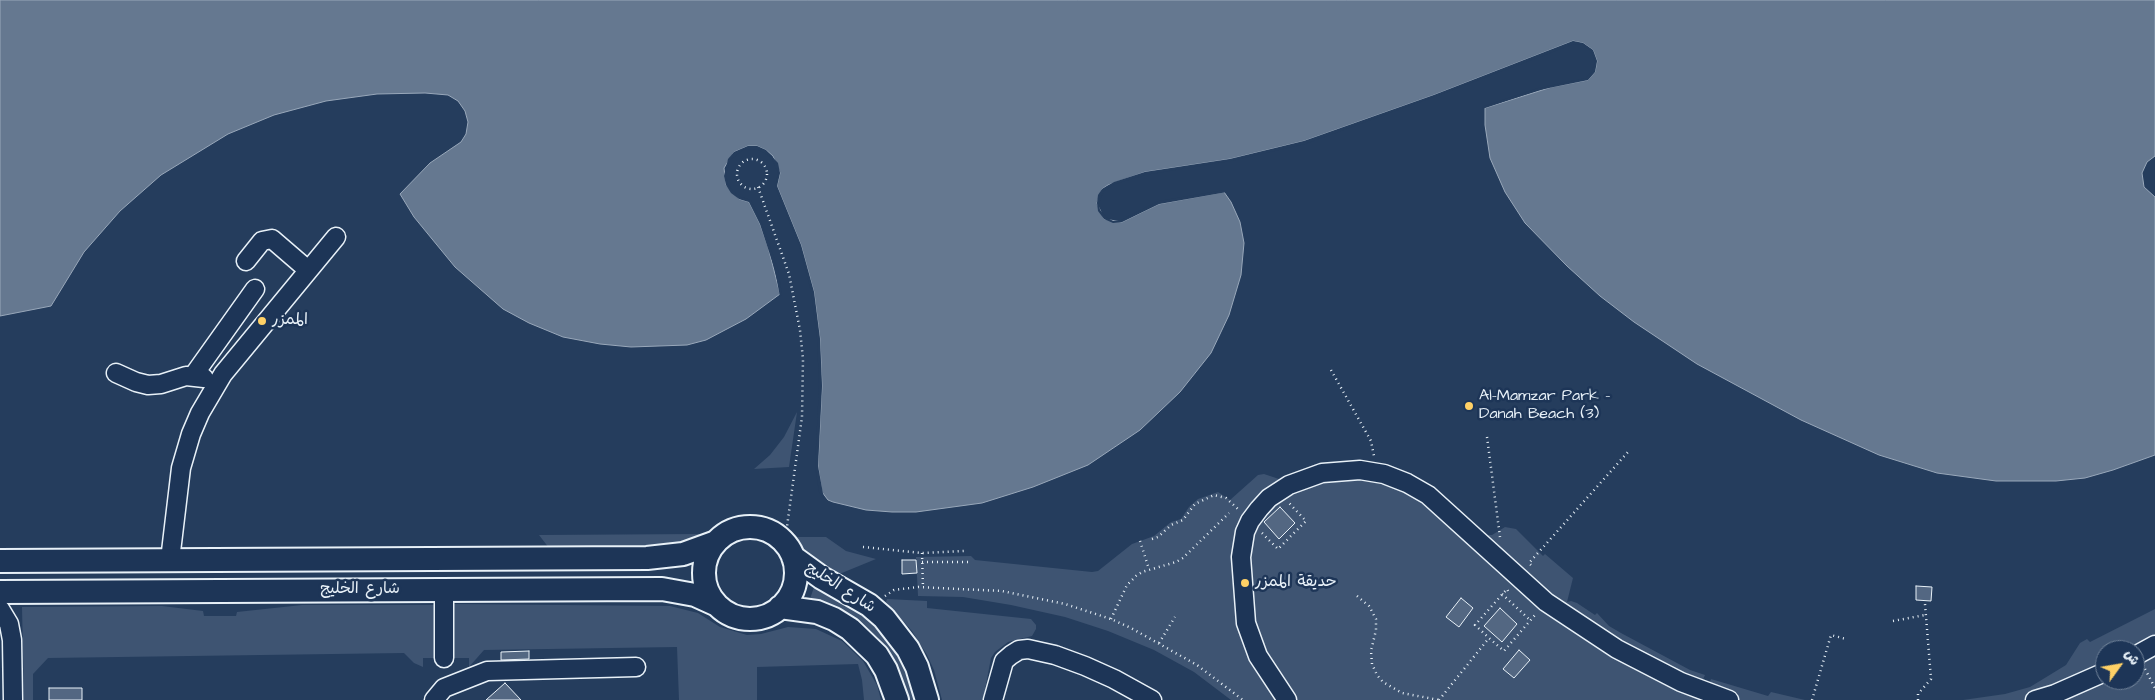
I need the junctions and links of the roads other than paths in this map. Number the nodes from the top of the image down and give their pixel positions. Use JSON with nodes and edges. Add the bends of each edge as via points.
{"nodes":[{"id":1,"x":336,"y":237,"type":"dead end"},
{"id":2,"x":246,"y":261,"type":"dead end"},
{"id":3,"x":308,"y":270,"type":"junction"},
{"id":4,"x":255,"y":289,"type":"dead end"},
{"id":5,"x":116,"y":373,"type":"dead end"},
{"id":6,"x":193,"y":376,"type":"junction"},
{"id":7,"x":217,"y":384,"type":"junction"},
{"id":8,"x":716,"y":542,"type":"junction"},
{"id":9,"x":789,"y":550,"type":"junction"},
{"id":10,"x":170,"y":560,"type":"junction"},
{"id":11,"x":0,"y":561,"type":"edge"},
{"id":12,"x":444,"y":590,"type":"junction"},
{"id":13,"x":0,"y":592,"type":"edge"},
{"id":14,"x":717,"y":605,"type":"junction"},
{"id":15,"x":0,"y":608,"type":"edge"},
{"id":16,"x":780,"y":608,"type":"junction"},
{"id":17,"x":636,"y":667,"type":"dead end"},
{"id":18,"x":2095,"y":676,"type":"edge"},
{"id":19,"x":441,"y":696,"type":"edge"},
{"id":20,"x":13,"y":700,"type":"edge"},
{"id":21,"x":897,"y":700,"type":"edge"},
{"id":22,"x":927,"y":700,"type":"edge"},
{"id":23,"x":993,"y":700,"type":"edge"},
{"id":24,"x":1152,"y":700,"type":"edge"},
{"id":25,"x":1287,"y":700,"type":"edge"},
{"id":26,"x":1729,"y":700,"type":"edge"},
{"id":27,"x":2035,"y":700,"type":"edge"}],
"edges":[{"from":1,"to":3,"type":"street"},
{"from":2,"to":3,"type":"street","via":[[262,241],[272,239]]},
{"from":3,"to":7,"type":"street"},
{"from":4,"to":6,"type":"street"},
{"from":5,"to":6,"type":"street","via":[[148,385]]},
{"from":6,"to":7,"type":"street"},
{"from":7,"to":10,"type":"street","via":[[200,413],[185,451],[177,485]]},
{"from":8,"to":9,"type":"main road","via":[[726,533],[751,527],[775,535]]},
{"from":8,"to":10,"type":"main road","name":"شارع الخليج","via":[[683,554],[647,558]]},
{"from":8,"to":14,"type":"main road","via":[[707,556],[704,573],[705,585]]},
{"from":9,"to":16,"type":"main road","via":[[795,579]]},
{"from":9,"to":22,"type":"main road","name":"شارع الخليج","via":[[822,578],[869,605],[884,618],[908,649]]},
{"from":10,"to":11,"type":"main road","name":"شارع الخليج"},
{"from":12,"to":13,"type":"main road","name":"شارع الخليج"},
{"from":12,"to":14,"type":"main road","name":"شارع الخليج","via":[[662,589],[695,595]]},
{"from":12,"to":19,"type":"street"},
{"from":14,"to":16,"type":"main road","via":[[737,617],[748,619],[760,618]]},
{"from":15,"to":20,"type":"street","via":[[9,624],[12,640]]},
{"from":16,"to":21,"type":"main road","name":"شارع الخليج","via":[[817,612],[834,619],[864,640],[886,670]]},
{"from":17,"to":19,"type":"street","via":[[487,671]]},
{"from":18,"to":27,"type":"street"},
{"from":23,"to":24,"type":"street","via":[[1004,661],[1019,650],[1028,649],[1085,666]]},
{"from":25,"to":26,"type":"street","via":[[1258,656],[1246,623],[1241,557],[1246,532],[1250,521],[1269,498],[1289,485],[1335,470],[1374,472],[1407,482],[1428,495],[1546,602],[1648,667]]}]}
